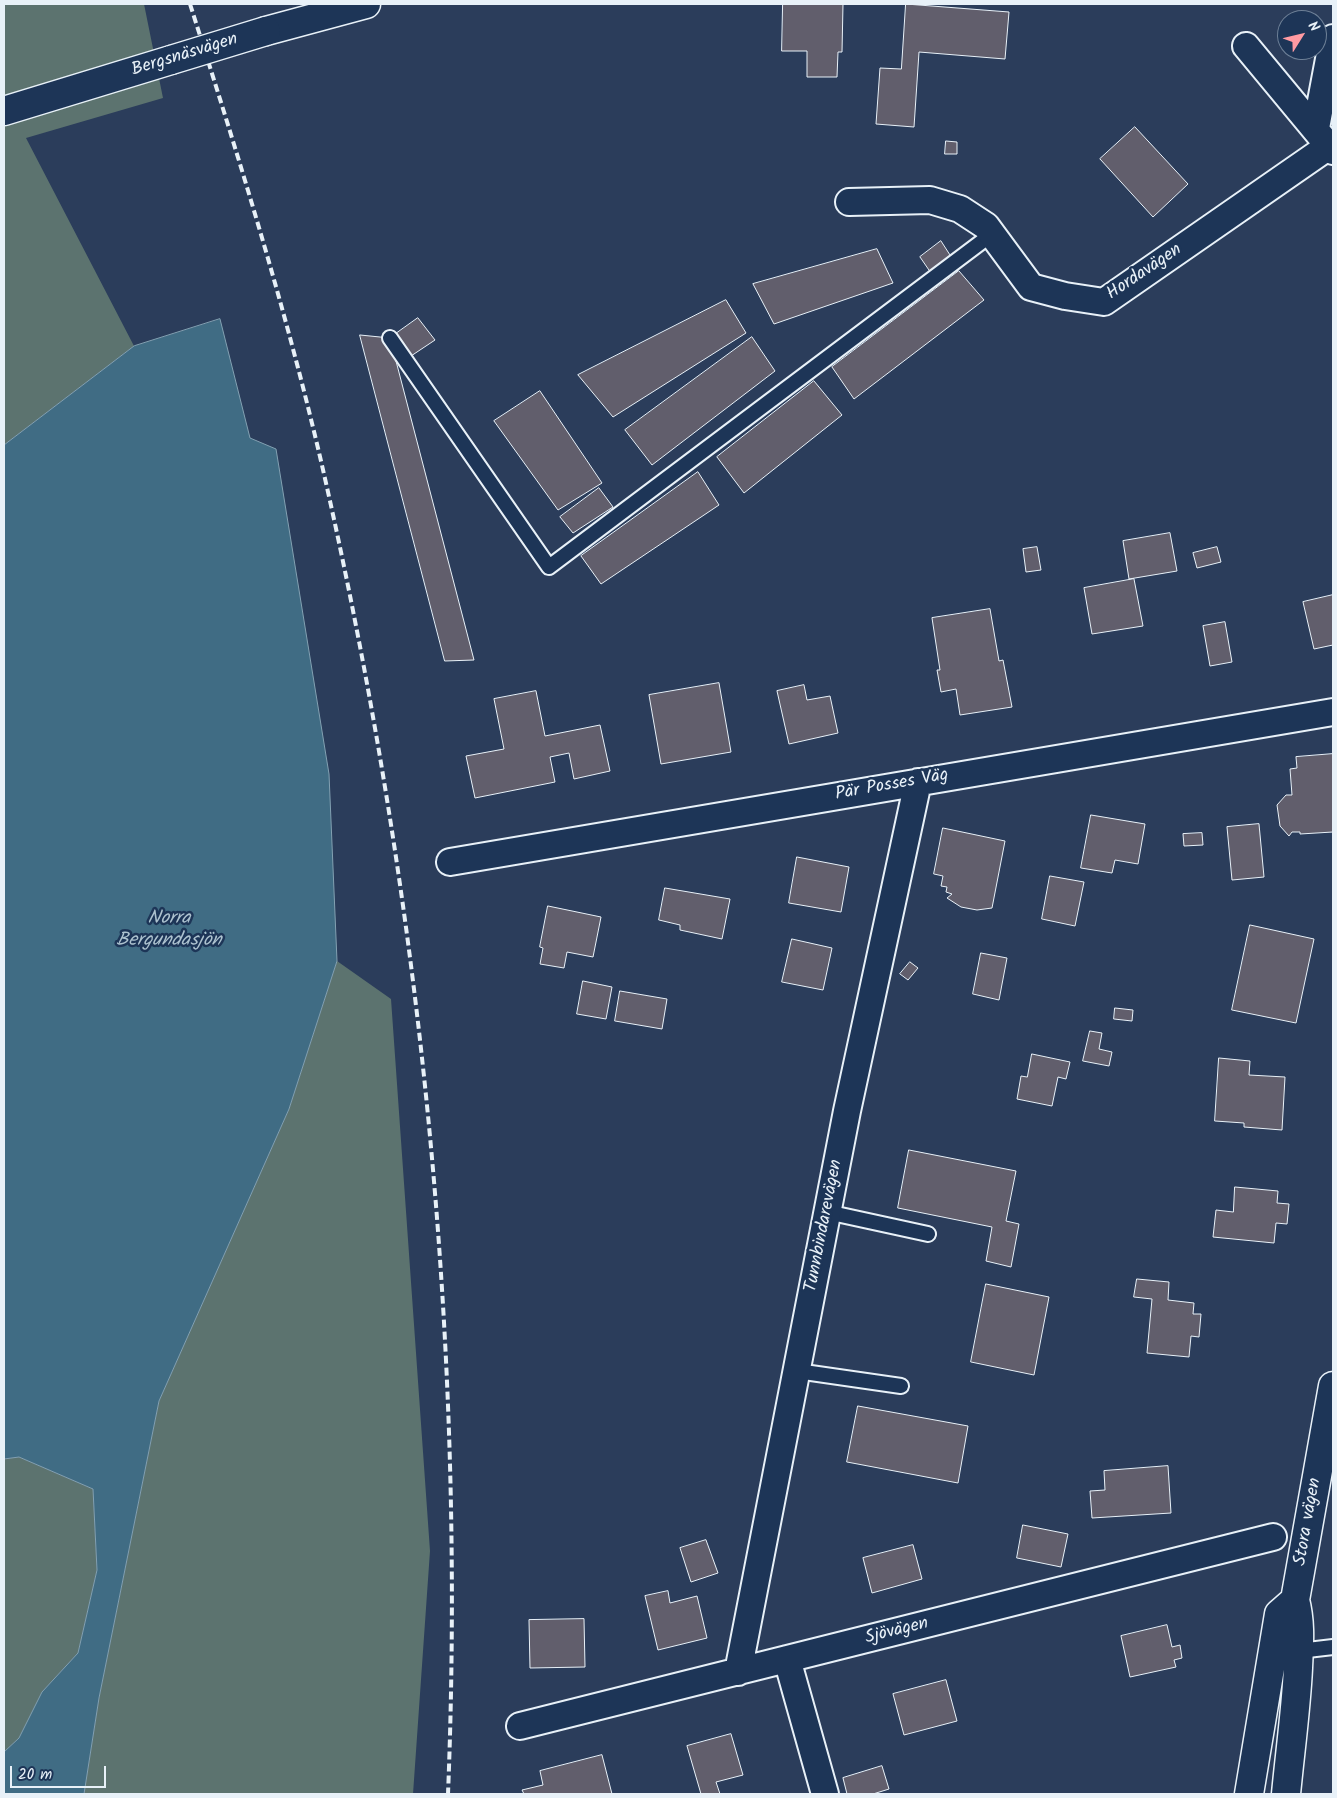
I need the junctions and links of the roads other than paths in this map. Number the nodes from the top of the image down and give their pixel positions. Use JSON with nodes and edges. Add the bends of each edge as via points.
{"nodes":[{"id":1,"x":366,"y":4,"type":"edge"},
{"id":2,"x":1333,"y":38,"type":"edge"},
{"id":3,"x":1246,"y":46,"type":"dead end"},
{"id":4,"x":4,"y":111,"type":"edge"},
{"id":5,"x":1326,"y":142,"type":"edge"},
{"id":6,"x":849,"y":202,"type":"dead end"},
{"id":7,"x":992,"y":234,"type":"junction"},
{"id":8,"x":390,"y":338,"type":"dead end"},
{"id":9,"x":1333,"y":712,"type":"edge"},
{"id":10,"x":918,"y":782,"type":"junction"},
{"id":11,"x":450,"y":862,"type":"dead end"},
{"id":12,"x":827,"y":1212,"type":"junction"},
{"id":13,"x":928,"y":1234,"type":"dead end"},
{"id":14,"x":797,"y":1371,"type":"junction"},
{"id":15,"x":900,"y":1386,"type":"dead end"},
{"id":16,"x":1333,"y":1386,"type":"edge"},
{"id":17,"x":1273,"y":1537,"type":"dead end"},
{"id":18,"x":1295,"y":1600,"type":"junction"},
{"id":19,"x":1333,"y":1647,"type":"edge"},
{"id":20,"x":1299,"y":1651,"type":"junction"},
{"id":21,"x":788,"y":1659,"type":"junction"},
{"id":22,"x":738,"y":1672,"type":"junction"},
{"id":23,"x":520,"y":1726,"type":"dead end"},
{"id":24,"x":825,"y":1794,"type":"edge"},
{"id":25,"x":1249,"y":1794,"type":"edge"},
{"id":26,"x":1286,"y":1794,"type":"edge"}],
"edges":[{"from":1,"to":4,"type":"street","name":"Bergsnäsvägen","bridge":true},
{"from":2,"to":5,"type":"street"},
{"from":3,"to":5,"type":"street"},
{"from":5,"to":7,"type":"street","name":"Hordavägen","via":[[1104,302],[1031,287]]},
{"from":6,"to":7,"type":"street","name":"Hordavägen","via":[[930,200],[960,209],[986,226]]},
{"from":7,"to":8,"type":"lane","via":[[549,567]]},
{"from":9,"to":10,"type":"street","name":"Pär Posses Väg"},
{"from":10,"to":11,"type":"street","name":"Pär Posses Väg"},
{"from":10,"to":12,"type":"street","name":"Tunnbindarevägen"},
{"from":12,"to":13,"type":"lane"},
{"from":12,"to":14,"type":"street","name":"Tunnbindarevägen"},
{"from":14,"to":15,"type":"lane"},
{"from":14,"to":22,"type":"street","name":"Tunnbindarevägen"},
{"from":16,"to":18,"type":"street","name":"Stora vägen"},
{"from":17,"to":21,"type":"street","name":"Sjövägen"},
{"from":18,"to":20,"type":"street","name":"Stora vägen","via":[[1300,1618]]},
{"from":18,"to":25,"type":"street","via":[[1279,1614]]},
{"from":19,"to":20,"type":"lane"},
{"from":20,"to":26,"type":"street","name":"Stora vägen"},
{"from":21,"to":22,"type":"street","name":"Sjövägen"},
{"from":21,"to":24,"type":"street"},
{"from":22,"to":23,"type":"street","name":"Sjövägen"}]}
